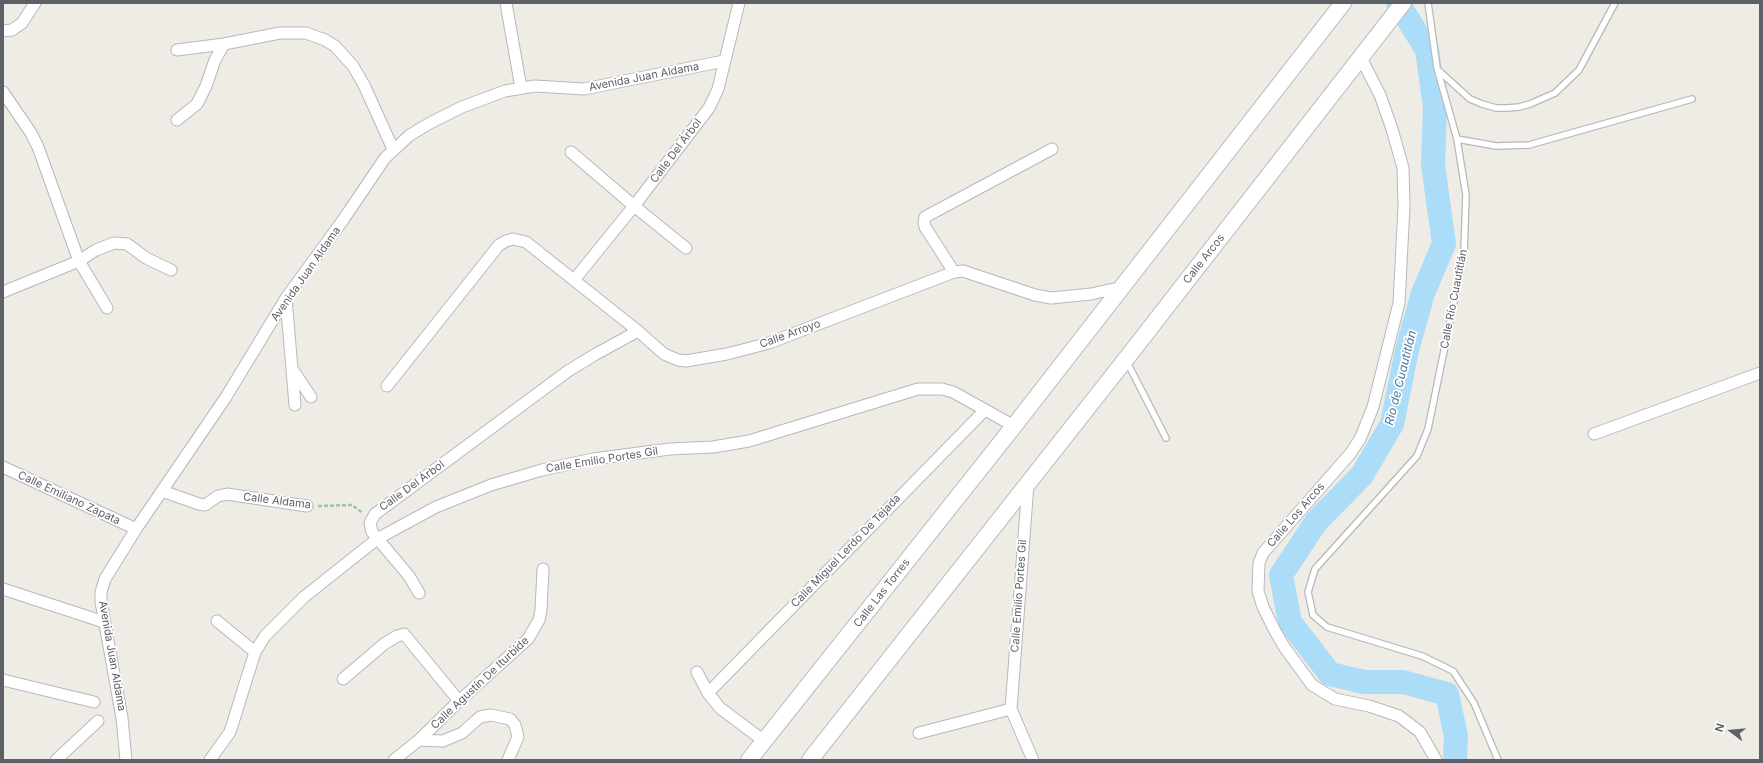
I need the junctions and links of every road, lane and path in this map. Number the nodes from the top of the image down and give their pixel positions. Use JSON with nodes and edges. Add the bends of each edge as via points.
{"nodes":[{"id":1,"x":35,"y":3,"type":"edge"},
{"id":2,"x":506,"y":3,"type":"edge"},
{"id":3,"x":739,"y":3,"type":"edge"},
{"id":4,"x":1343,"y":3,"type":"edge"},
{"id":5,"x":1403,"y":3,"type":"edge"},
{"id":6,"x":1428,"y":3,"type":"edge"},
{"id":7,"x":1614,"y":3,"type":"edge"},
{"id":8,"x":3,"y":31,"type":"edge"},
{"id":9,"x":224,"y":44,"type":"junction"},
{"id":10,"x":177,"y":50,"type":"dead end"},
{"id":11,"x":1361,"y":58,"type":"junction"},
{"id":12,"x":724,"y":61,"type":"junction"},
{"id":13,"x":1437,"y":68,"type":"junction"},
{"id":14,"x":521,"y":88,"type":"junction"},
{"id":15,"x":3,"y":92,"type":"edge"},
{"id":16,"x":1692,"y":99,"type":"dead end"},
{"id":17,"x":177,"y":120,"type":"dead end"},
{"id":18,"x":1457,"y":139,"type":"junction"},
{"id":19,"x":393,"y":149,"type":"junction"},
{"id":20,"x":1052,"y":149,"type":"dead end"},
{"id":21,"x":571,"y":152,"type":"dead end"},
{"id":22,"x":634,"y":206,"type":"junction"},
{"id":23,"x":686,"y":248,"type":"dead end"},
{"id":24,"x":79,"y":261,"type":"junction"},
{"id":25,"x":171,"y":270,"type":"dead end"},
{"id":26,"x":954,"y":272,"type":"junction"},
{"id":27,"x":574,"y":280,"type":"junction"},
{"id":28,"x":1123,"y":287,"type":"junction"},
{"id":29,"x":3,"y":292,"type":"edge"},
{"id":30,"x":286,"y":298,"type":"junction"},
{"id":31,"x":107,"y":308,"type":"dead end"},
{"id":32,"x":638,"y":331,"type":"junction"},
{"id":33,"x":1126,"y":359,"type":"junction"},
{"id":34,"x":292,"y":368,"type":"junction"},
{"id":35,"x":1760,"y":373,"type":"edge"},
{"id":36,"x":387,"y":386,"type":"dead end"},
{"id":37,"x":311,"y":397,"type":"dead end"},
{"id":38,"x":295,"y":405,"type":"dead end"},
{"id":39,"x":985,"y":410,"type":"junction"},
{"id":40,"x":1014,"y":426,"type":"junction"},
{"id":41,"x":1594,"y":434,"type":"dead end"},
{"id":42,"x":1166,"y":438,"type":"dead end"},
{"id":43,"x":3,"y":467,"type":"edge"},
{"id":44,"x":1028,"y":482,"type":"junction"},
{"id":45,"x":162,"y":491,"type":"junction"},
{"id":46,"x":307,"y":506,"type":"joint"},
{"id":47,"x":370,"y":523,"type":"junction"},
{"id":48,"x":136,"y":529,"type":"junction"},
{"id":49,"x":377,"y":539,"type":"junction"},
{"id":50,"x":543,"y":569,"type":"dead end"},
{"id":51,"x":3,"y":589,"type":"edge"},
{"id":52,"x":419,"y":593,"type":"dead end"},
{"id":53,"x":217,"y":621,"type":"dead end"},
{"id":54,"x":104,"y":622,"type":"junction"},
{"id":55,"x":255,"y":652,"type":"junction"},
{"id":56,"x":697,"y":672,"type":"dead end"},
{"id":57,"x":343,"y":679,"type":"dead end"},
{"id":58,"x":3,"y":680,"type":"edge"},
{"id":59,"x":708,"y":693,"type":"junction"},
{"id":60,"x":459,"y":700,"type":"junction"},
{"id":61,"x":94,"y":702,"type":"dead end"},
{"id":62,"x":1011,"y":709,"type":"junction"},
{"id":63,"x":98,"y":721,"type":"dead end"},
{"id":64,"x":919,"y":733,"type":"dead end"},
{"id":65,"x":419,"y":740,"type":"junction"},
{"id":66,"x":764,"y":741,"type":"junction"},
{"id":67,"x":56,"y":760,"type":"edge"},
{"id":68,"x":126,"y":760,"type":"edge"},
{"id":69,"x":210,"y":760,"type":"edge"},
{"id":70,"x":394,"y":760,"type":"edge"},
{"id":71,"x":508,"y":760,"type":"edge"},
{"id":72,"x":749,"y":760,"type":"edge"},
{"id":73,"x":810,"y":760,"type":"edge"},
{"id":74,"x":1032,"y":760,"type":"edge"},
{"id":75,"x":1436,"y":760,"type":"edge"},
{"id":76,"x":1498,"y":760,"type":"edge"}],
"edges":[{"from":1,"to":8,"type":"street","via":[[22,23],[12,30]]},
{"from":2,"to":14,"type":"street"},
{"from":3,"to":12,"type":"street","name":"Calle Del Árbol"},
{"from":4,"to":28,"type":"main road"},
{"from":5,"to":11,"type":"main road","name":"Calle Arcos"},
{"from":6,"to":13,"type":"lane","name":"Calle Río Cuautitlán"},
{"from":7,"to":13,"type":"lane","via":[[1579,70],[1555,93],[1530,104],[1518,108],[1496,108],[1482,104],[1470,99]]},
{"from":9,"to":10,"type":"street"},
{"from":9,"to":17,"type":"street","via":[[197,104]]},
{"from":9,"to":19,"type":"street","via":[[280,33],[306,33],[335,46],[353,66],[364,85]]},
{"from":11,"to":33,"type":"main road","name":"Calle Arcos"},
{"from":11,"to":75,"type":"street","name":"Calle Los Arcos","via":[[1380,95],[1403,168],[1404,206],[1399,303],[1373,407],[1360,439],[1350,454],[1263,553],[1259,563],[1258,591],[1276,633],[1312,685],[1336,699],[1399,716],[1420,732]]},
{"from":12,"to":14,"type":"street","name":"Avenida Juan Aldama","via":[[584,88]]},
{"from":12,"to":22,"type":"street","name":"Calle Del Árbol","via":[[718,89],[710,108]]},
{"from":13,"to":18,"type":"lane","name":"Calle Río Cuautitlán"},
{"from":14,"to":19,"type":"street","name":"Avenida Juan Aldama","via":[[489,96],[462,107],[410,135]]},
{"from":15,"to":24,"type":"street","via":[[31,132],[38,147]]},
{"from":16,"to":18,"type":"lane","via":[[1529,145],[1496,146]]},
{"from":18,"to":76,"type":"lane","name":"Calle Río Cuautitlán","via":[[1466,195],[1464,253],[1428,429],[1417,456],[1315,569],[1308,592],[1313,615],[1327,627],[1422,656],[1453,672],[1474,703]]},
{"from":19,"to":30,"type":"street","name":"Avenida Juan Aldama"},
{"from":20,"to":26,"type":"street","via":[[925,217],[925,227]]},
{"from":21,"to":22,"type":"street"},
{"from":22,"to":23,"type":"street"},
{"from":22,"to":27,"type":"street","name":"Calle Del Árbol"},
{"from":24,"to":25,"type":"street","via":[[106,246],[121,243],[131,246],[146,258]]},
{"from":24,"to":29,"type":"street"},
{"from":24,"to":31,"type":"street"},
{"from":26,"to":28,"type":"street","via":[[963,271],[1051,298],[1092,294]]},
{"from":26,"to":32,"type":"street","name":"Calle Arroyo","via":[[769,343],[727,354],[678,360],[664,354]]},
{"from":27,"to":32,"type":"street","name":"Calle Arroyo"},
{"from":27,"to":36,"type":"street","name":"Calle Arroyo","via":[[526,242],[513,239],[506,241],[499,245]]},
{"from":28,"to":40,"type":"main road"},
{"from":30,"to":34,"type":"street"},
{"from":30,"to":45,"type":"street","name":"Avenida Juan Aldama","via":[[226,397]]},
{"from":32,"to":47,"type":"street","name":"Calle Del Árbol","via":[[568,371],[378,511]]},
{"from":33,"to":42,"type":"lane"},
{"from":33,"to":44,"type":"main road","name":"Calle Arcos"},
{"from":34,"to":37,"type":"street"},
{"from":34,"to":38,"type":"street"},
{"from":35,"to":41,"type":"street"},
{"from":39,"to":40,"type":"street","name":"Calle Emilio Portes Gil"},
{"from":39,"to":49,"type":"street","name":"Calle Emilio Portes Gil","via":[[953,392],[942,389],[918,389],[749,441],[568,463],[514,477],[436,507]]},
{"from":39,"to":59,"type":"street","name":"Calle Miguel Lerdo De Tejada"},
{"from":40,"to":66,"type":"main road","name":"Calle Las Torres"},
{"from":43,"to":48,"type":"street","name":"Calle Emiliano Zapata"},
{"from":44,"to":62,"type":"street","name":"Calle Emilio Portes Gil"},
{"from":44,"to":73,"type":"main road"},
{"from":45,"to":46,"type":"street","name":"Calle Aldama","via":[[205,505],[218,496],[227,494]]},
{"from":45,"to":48,"type":"street","name":"Avenida Juan Aldama"},
{"from":46,"to":47,"type":"path","name":"Calle Aldama","via":[[352,505],[363,513]]},
{"from":47,"to":49,"type":"street","via":[[370,529]]},
{"from":48,"to":54,"type":"street","name":"Avenida Juan Aldama","via":[[102,585]]},
{"from":49,"to":52,"type":"street","via":[[409,576]]},
{"from":49,"to":55,"type":"street","name":"Calle Emilio Portes Gil","via":[[304,597],[266,636]]},
{"from":50,"to":60,"type":"street","name":"Calle Agustín De Iturbide","via":[[541,610],[535,630],[520,647]]},
{"from":51,"to":54,"type":"street"},
{"from":53,"to":55,"type":"street"},
{"from":54,"to":68,"type":"street","name":"Avenida Juan Aldama","via":[[122,718]]},
{"from":55,"to":69,"type":"street","name":"Calle Emilio Portes Gil","via":[[230,732]]},
{"from":56,"to":59,"type":"street"},
{"from":57,"to":60,"type":"street","via":[[384,644],[404,634]]},
{"from":58,"to":61,"type":"street"},
{"from":59,"to":66,"type":"street","via":[[720,708]]},
{"from":60,"to":65,"type":"street","name":"Calle Agustín De Iturbide"},
{"from":62,"to":64,"type":"street"},
{"from":62,"to":74,"type":"street"},
{"from":63,"to":67,"type":"street"},
{"from":65,"to":70,"type":"street","name":"Calle Agustín De Iturbide"},
{"from":65,"to":71,"type":"street","via":[[443,740],[462,733],[480,717],[491,715],[510,719],[515,725],[518,737]]},
{"from":66,"to":72,"type":"main road","name":"Calle Las Torres"}]}
